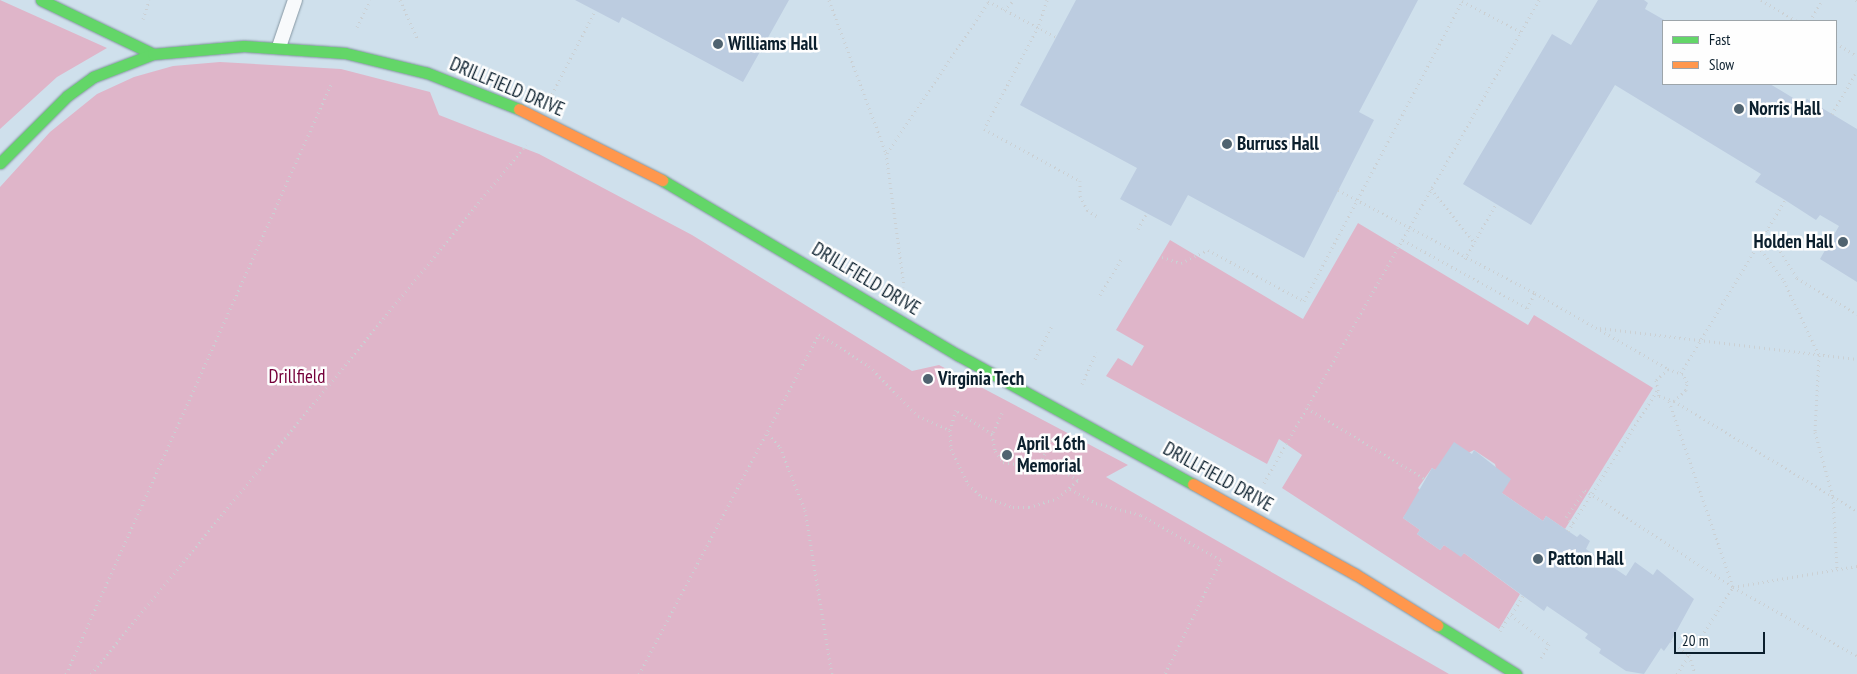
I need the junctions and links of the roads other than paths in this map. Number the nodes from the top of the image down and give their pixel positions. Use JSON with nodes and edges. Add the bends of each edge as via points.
{"nodes":[{"id":1,"x":41,"y":0,"type":"edge"},
{"id":2,"x":295,"y":0,"type":"edge"},
{"id":3,"x":280,"y":48,"type":"junction"},
{"id":4,"x":153,"y":54,"type":"junction"},
{"id":5,"x":0,"y":163,"type":"edge"},
{"id":6,"x":1516,"y":674,"type":"edge"}],
"edges":[{"from":1,"to":4,"type":"street"},
{"from":2,"to":3,"type":"lane"},
{"from":3,"to":4,"type":"street","name":"DRILLFIELD DRIVE","via":[[190,48]]},
{"from":3,"to":6,"type":"street","name":"DRILLFIELD DRIVE","via":[[345,53],[427,73],[506,104],[694,196],[958,355],[1347,569]]},
{"from":4,"to":5,"type":"street","name":"DRILLFIELD DRIVE","via":[[93,77],[60,102]]}]}
